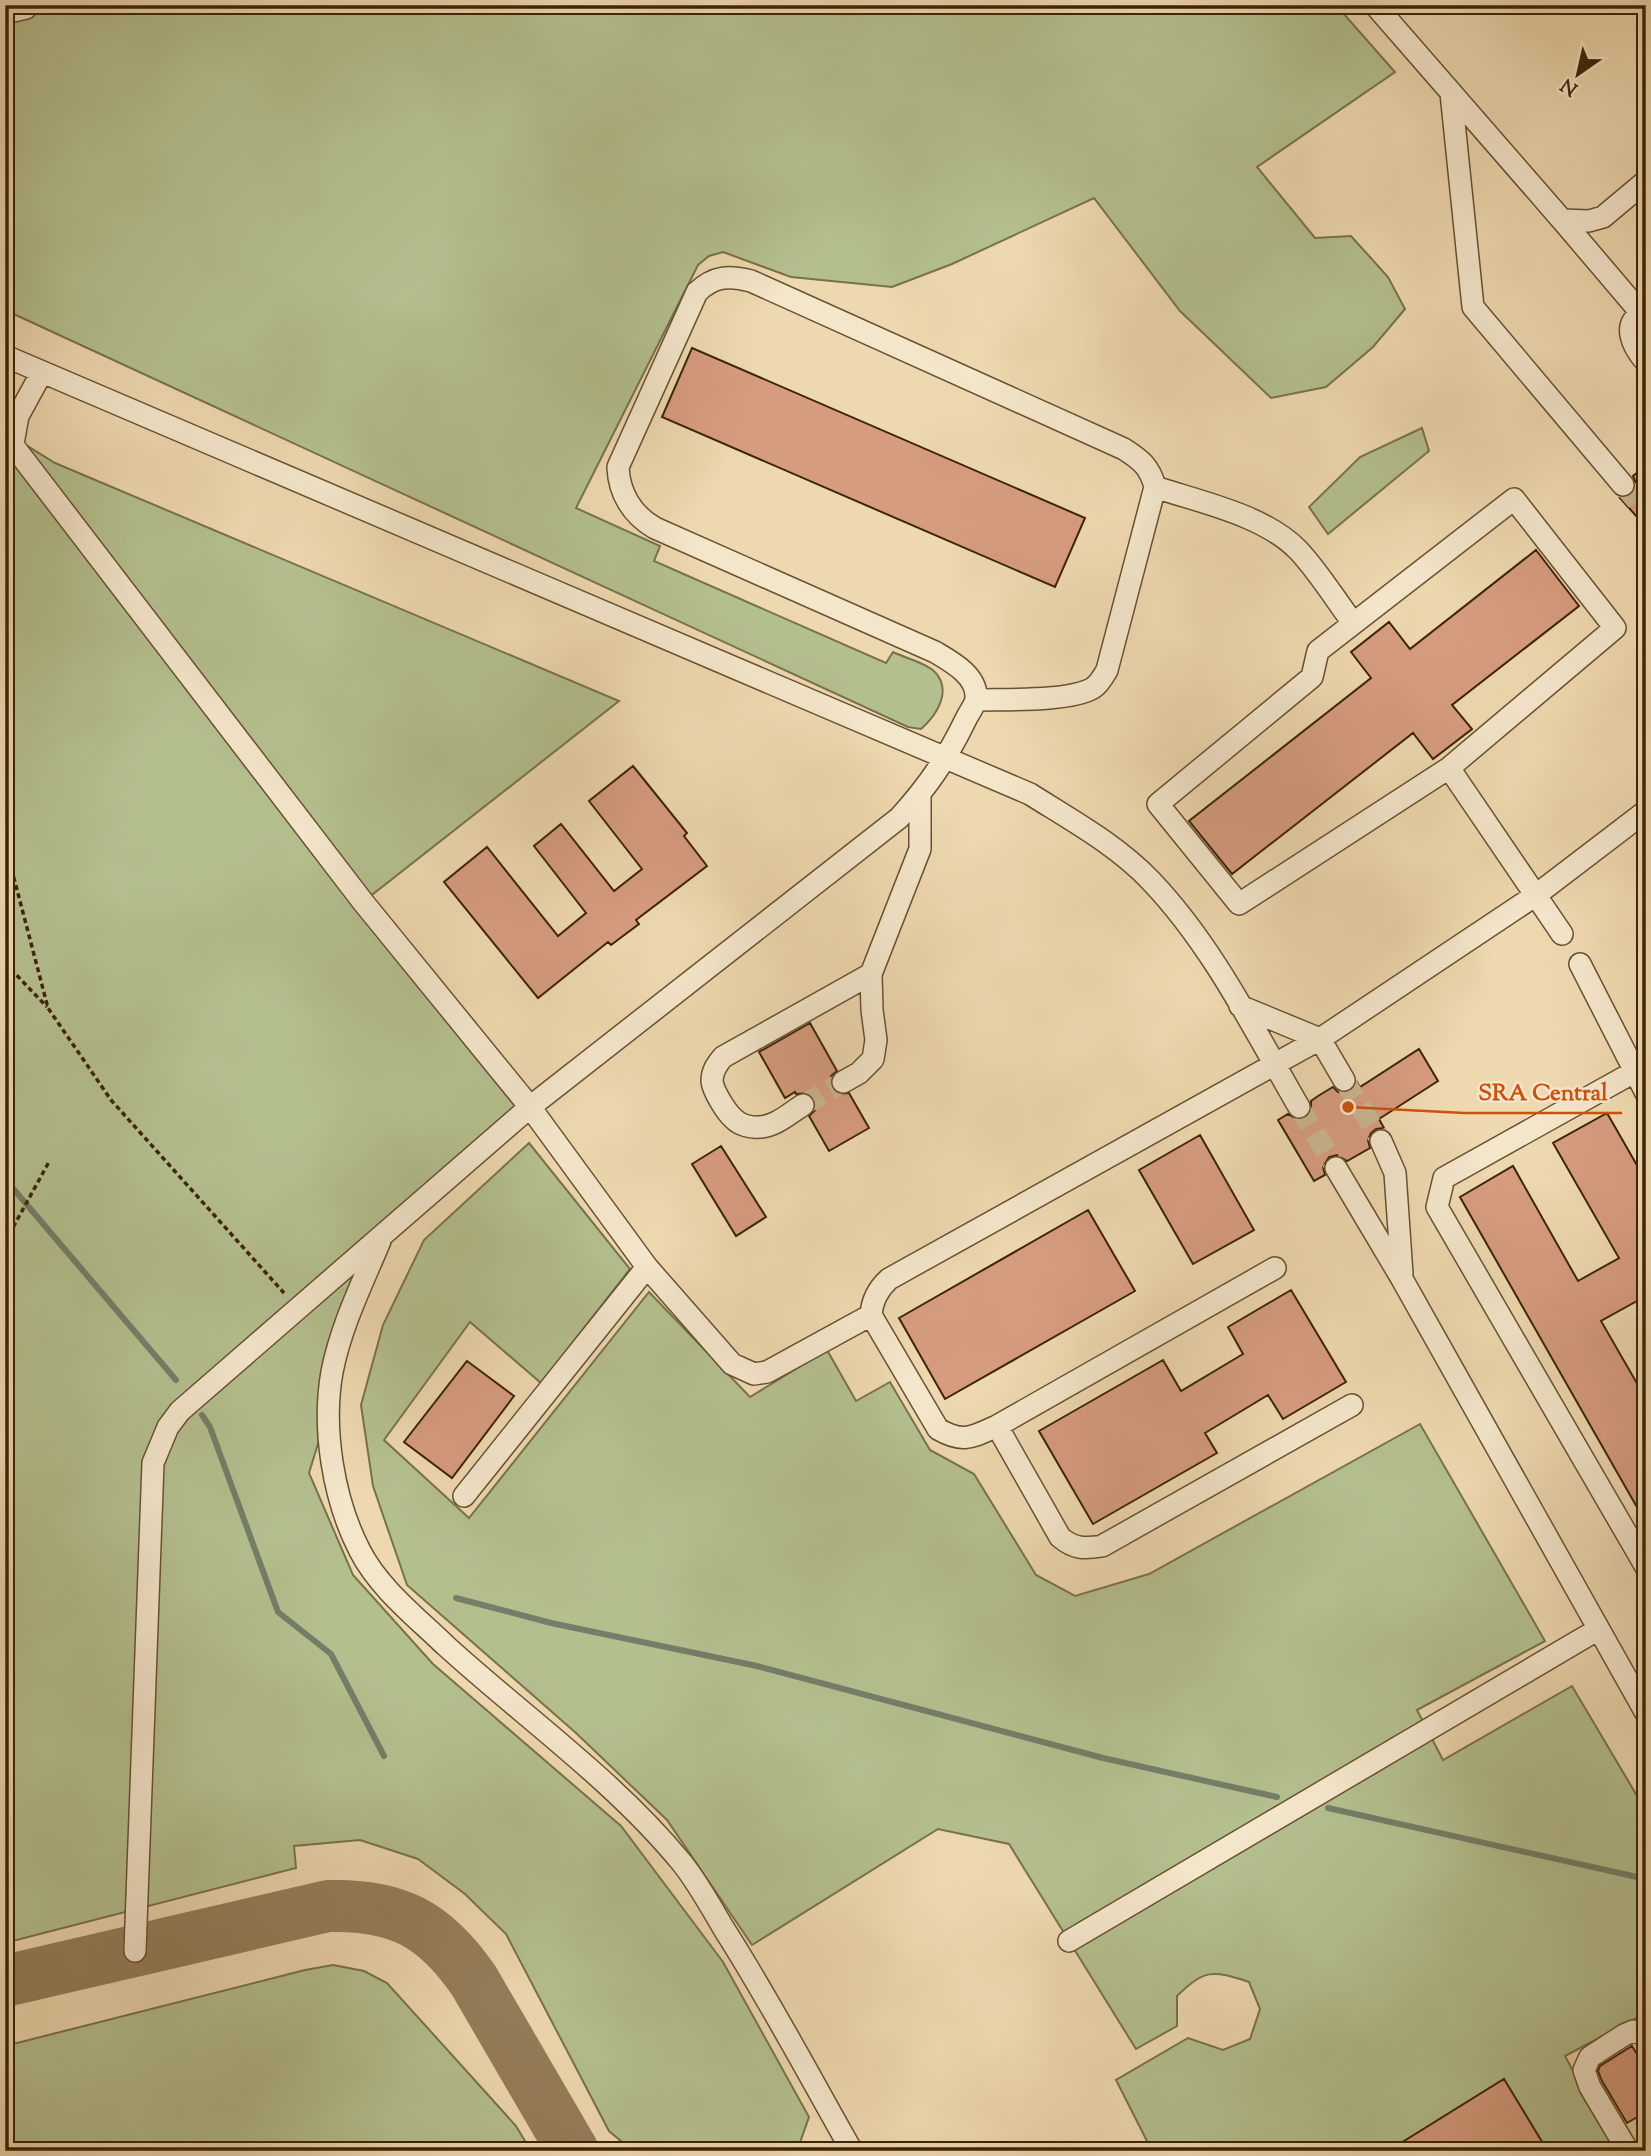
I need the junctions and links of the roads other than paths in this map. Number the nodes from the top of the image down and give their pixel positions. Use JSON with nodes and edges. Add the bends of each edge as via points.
{"nodes":[{"id":1,"x":28,"y":5,"type":"edge"},
{"id":2,"x":1375,"y":5,"type":"edge"},
{"id":3,"x":5,"y":13,"type":"edge"},
{"id":4,"x":1451,"y":93,"type":"junction"},
{"id":5,"x":1642,"y":193,"type":"edge"},
{"id":6,"x":1562,"y":220,"type":"junction"},
{"id":7,"x":1643,"y":312,"type":"edge"},
{"id":8,"x":5,"y":356,"type":"edge"},
{"id":9,"x":1646,"y":362,"type":"edge"},
{"id":10,"x":42,"y":372,"type":"junction"},
{"id":11,"x":9,"y":440,"type":"edge"},
{"id":12,"x":1623,"y":485,"type":"tunnel mouth"},
{"id":13,"x":1155,"y":487,"type":"junction"},
{"id":14,"x":1353,"y":623,"type":"junction"},
{"id":15,"x":976,"y":700,"type":"junction"},
{"id":16,"x":946,"y":759,"type":"junction"},
{"id":17,"x":1449,"y":768,"type":"junction"},
{"id":18,"x":920,"y":795,"type":"junction"},
{"id":19,"x":1646,"y":811,"type":"edge"},
{"id":20,"x":1536,"y":895,"type":"junction"},
{"id":21,"x":1562,"y":934,"type":"dead end"},
{"id":22,"x":1580,"y":964,"type":"dead end"},
{"id":23,"x":871,"y":974,"type":"junction"},
{"id":24,"x":1240,"y":1006,"type":"junction"},
{"id":25,"x":1320,"y":1039,"type":"junction"},
{"id":26,"x":1273,"y":1063,"type":"junction"},
{"id":27,"x":1634,"y":1072,"type":"junction"},
{"id":28,"x":1344,"y":1080,"type":"tunnel mouth"},
{"id":29,"x":843,"y":1082,"type":"tunnel mouth"},
{"id":30,"x":1646,"y":1093,"type":"edge"},
{"id":31,"x":803,"y":1105,"type":"tunnel mouth"},
{"id":32,"x":530,"y":1107,"type":"junction"},
{"id":33,"x":1299,"y":1107,"type":"tunnel mouth"},
{"id":34,"x":1381,"y":1141,"type":"tunnel mouth"},
{"id":35,"x":1336,"y":1168,"type":"tunnel mouth"},
{"id":36,"x":382,"y":1236,"type":"junction"},
{"id":37,"x":647,"y":1267,"type":"junction"},
{"id":38,"x":1275,"y":1268,"type":"dead end"},
{"id":39,"x":1402,"y":1279,"type":"junction"},
{"id":40,"x":871,"y":1315,"type":"junction"},
{"id":41,"x":1352,"y":1405,"type":"dead end"},
{"id":42,"x":997,"y":1426,"type":"junction"},
{"id":43,"x":464,"y":1496,"type":"dead end"},
{"id":44,"x":1646,"y":1567,"type":"edge"},
{"id":45,"x":1597,"y":1630,"type":"junction"},
{"id":46,"x":1646,"y":1713,"type":"edge"},
{"id":47,"x":1069,"y":1941,"type":"dead end"},
{"id":48,"x":135,"y":1951,"type":"dead end"},
{"id":49,"x":1646,"y":2035,"type":"edge"},
{"id":50,"x":852,"y":2151,"type":"edge"},
{"id":51,"x":1628,"y":2151,"type":"edge"}],
"edges":[{"from":1,"to":3,"type":"lane"},
{"from":2,"to":4,"type":"lane"},
{"from":4,"to":6,"type":"lane"},
{"from":4,"to":12,"type":"lane","via":[[1474,307]]},
{"from":5,"to":6,"type":"lane","via":[[1604,217]]},
{"from":6,"to":7,"type":"lane"},
{"from":7,"to":9,"type":"lane","via":[[1630,326],[1630,337]]},
{"from":8,"to":10,"type":"lane"},
{"from":10,"to":11,"type":"lane"},
{"from":10,"to":16,"type":"lane"},
{"from":11,"to":32,"type":"lane","via":[[363,902]]},
{"from":13,"to":14,"type":"lane","via":[[1242,515],[1273,532],[1297,549]]},
{"from":13,"to":15,"type":"lane","via":[[1101,680],[1080,693]]},
{"from":13,"to":15,"type":"lane","via":[[1149,468],[1124,449],[751,281],[722,277],[697,292],[618,467],[618,482],[632,509],[655,528],[935,652],[964,671]]},
{"from":14,"to":17,"type":"lane","via":[[1514,499],[1615,628]]},
{"from":14,"to":17,"type":"lane","via":[[1318,650],[1312,677],[1157,804],[1239,904]]},
{"from":15,"to":16,"type":"lane"},
{"from":16,"to":18,"type":"lane"},
{"from":16,"to":24,"type":"lane","via":[[1030,794],[1097,837],[1150,880],[1196,934]]},
{"from":17,"to":20,"type":"lane"},
{"from":18,"to":23,"type":"lane","via":[[920,849]]},
{"from":18,"to":32,"type":"lane","via":[[899,818]]},
{"from":19,"to":20,"type":"lane"},
{"from":20,"to":21,"type":"lane"},
{"from":20,"to":25,"type":"lane"},
{"from":22,"to":27,"type":"lane"},
{"from":23,"to":29,"type":"lane","via":[[873,1059]]},
{"from":23,"to":31,"type":"lane","via":[[717,1064],[712,1085],[733,1118],[746,1126],[770,1125]]},
{"from":24,"to":25,"type":"lane"},
{"from":24,"to":26,"type":"lane"},
{"from":25,"to":26,"type":"lane"},
{"from":25,"to":28,"type":"lane"},
{"from":26,"to":33,"type":"lane"},
{"from":26,"to":40,"type":"lane","via":[[889,1279],[872,1303]]},
{"from":27,"to":30,"type":"lane"},
{"from":27,"to":44,"type":"lane","via":[[1444,1178],[1437,1207]]},
{"from":32,"to":36,"type":"lane"},
{"from":32,"to":37,"type":"lane"},
{"from":34,"to":39,"type":"lane","via":[[1395,1173]]},
{"from":35,"to":39,"type":"lane"},
{"from":36,"to":48,"type":"lane","via":[[180,1410],[153,1463]]},
{"from":36,"to":50,"type":"lane","via":[[341,1335],[328,1409],[331,1460],[360,1552],[394,1597],[614,1791],[683,1864],[739,1952]]},
{"from":37,"to":40,"type":"lane","via":[[732,1364],[754,1374],[767,1372]]},
{"from":37,"to":43,"type":"lane"},
{"from":38,"to":42,"type":"lane"},
{"from":39,"to":45,"type":"lane"},
{"from":40,"to":42,"type":"lane","via":[[938,1429],[969,1439]]},
{"from":41,"to":42,"type":"lane","via":[[1102,1546],[1086,1549],[1072,1547],[1060,1537]]},
{"from":45,"to":46,"type":"lane"},
{"from":45,"to":47,"type":"lane"},
{"from":49,"to":51,"type":"lane","via":[[1633,2031],[1624,2035],[1590,2057],[1584,2070]]}]}
